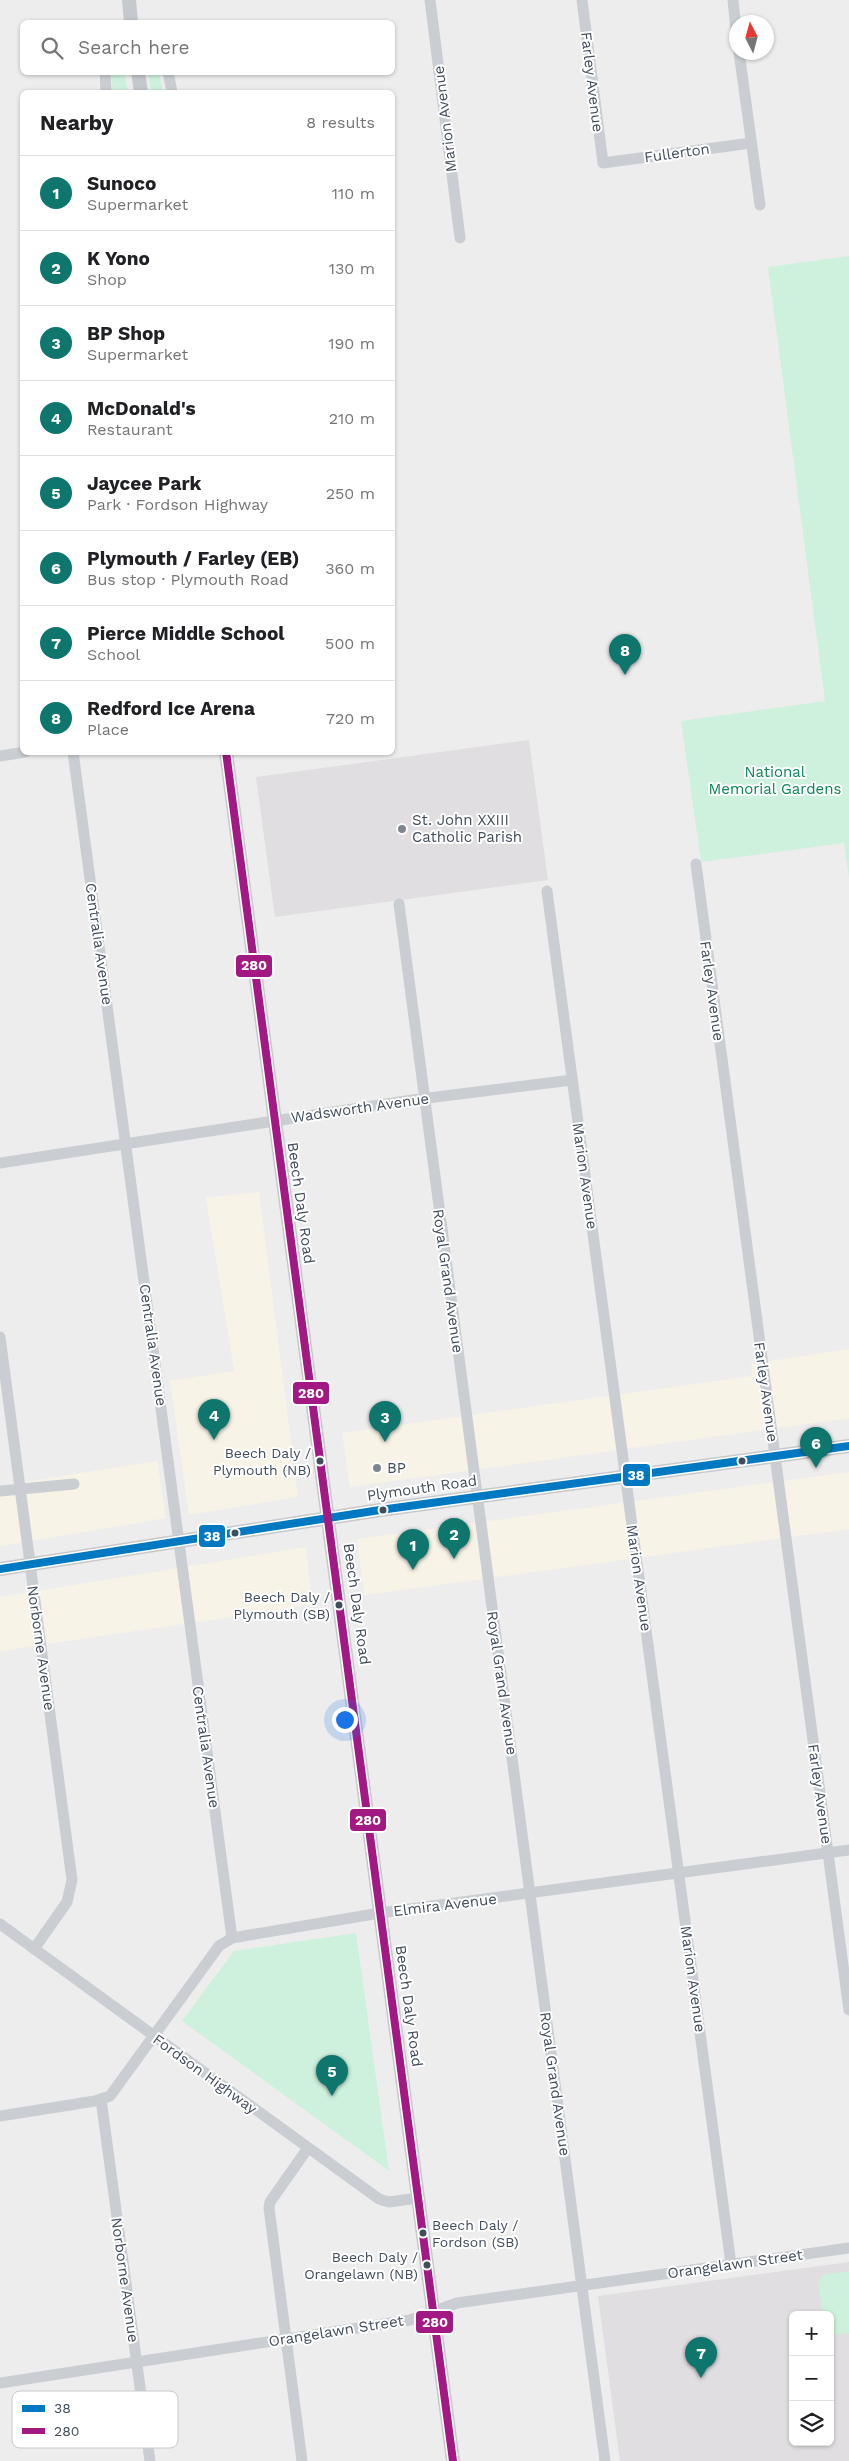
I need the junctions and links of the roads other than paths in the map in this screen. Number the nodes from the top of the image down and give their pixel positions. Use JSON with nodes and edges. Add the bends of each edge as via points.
{"nodes":[{"id":1,"x":129,"y":0,"type":"edge"},
{"id":2,"x":430,"y":0,"type":"edge"},
{"id":3,"x":582,"y":0,"type":"edge"},
{"id":4,"x":733,"y":0,"type":"edge"},
{"id":5,"x":734,"y":15,"type":"edge"},
{"id":6,"x":131,"y":20,"type":"edge"},
{"id":7,"x":741,"y":60,"type":"edge"},
{"id":8,"x":105,"y":75,"type":"edge"},
{"id":9,"x":138,"y":75,"type":"edge"},
{"id":10,"x":169,"y":75,"type":"edge"},
{"id":11,"x":106,"y":90,"type":"edge"},
{"id":12,"x":141,"y":90,"type":"edge"},
{"id":13,"x":172,"y":90,"type":"edge"},
{"id":14,"x":751,"y":143,"type":"junction"},
{"id":15,"x":603,"y":164,"type":"joint"},
{"id":16,"x":760,"y":205,"type":"dead end"},
{"id":17,"x":460,"y":238,"type":"dead end"},
{"id":18,"x":20,"y":753,"type":"edge"},
{"id":19,"x":73,"y":755,"type":"edge"},
{"id":20,"x":226,"y":755,"type":"edge"},
{"id":21,"x":0,"y":756,"type":"edge"},
{"id":22,"x":696,"y":864,"type":"dead end"},
{"id":23,"x":547,"y":891,"type":"dead end"},
{"id":24,"x":399,"y":904,"type":"dead end"},
{"id":25,"x":572,"y":1080,"type":"junction"},
{"id":26,"x":423,"y":1098,"type":"junction"},
{"id":27,"x":274,"y":1120,"type":"junction"},
{"id":28,"x":125,"y":1142,"type":"junction"},
{"id":29,"x":0,"y":1163,"type":"edge"},
{"id":30,"x":0,"y":1337,"type":"edge"},
{"id":31,"x":849,"y":1446,"type":"edge"},
{"id":32,"x":775,"y":1456,"type":"junction"},
{"id":33,"x":625,"y":1477,"type":"junction"},
{"id":34,"x":74,"y":1484,"type":"dead end"},
{"id":35,"x":20,"y":1488,"type":"junction"},
{"id":36,"x":0,"y":1491,"type":"edge"},
{"id":37,"x":476,"y":1497,"type":"junction"},
{"id":38,"x":329,"y":1518,"type":"junction"},
{"id":39,"x":179,"y":1541,"type":"junction"},
{"id":40,"x":30,"y":1565,"type":"junction"},
{"id":41,"x":0,"y":1569,"type":"edge"},
{"id":42,"x":849,"y":1850,"type":"edge"},
{"id":43,"x":828,"y":1853,"type":"junction"},
{"id":44,"x":679,"y":1872,"type":"junction"},
{"id":45,"x":530,"y":1894,"type":"junction"},
{"id":46,"x":380,"y":1914,"type":"junction"},
{"id":47,"x":0,"y":1924,"type":"edge"},
{"id":48,"x":232,"y":1938,"type":"junction"},
{"id":49,"x":34,"y":1949,"type":"junction"},
{"id":50,"x":849,"y":2010,"type":"edge"},
{"id":51,"x":154,"y":2036,"type":"junction"},
{"id":52,"x":101,"y":2099,"type":"junction"},
{"id":53,"x":0,"y":2116,"type":"edge"},
{"id":54,"x":308,"y":2148,"type":"junction"},
{"id":55,"x":418,"y":2198,"type":"junction"},
{"id":56,"x":849,"y":2248,"type":"edge"},
{"id":57,"x":731,"y":2264,"type":"junction"},
{"id":58,"x":582,"y":2286,"type":"junction"},
{"id":59,"x":433,"y":2310,"type":"junction"},
{"id":60,"x":286,"y":2340,"type":"junction"},
{"id":61,"x":136,"y":2362,"type":"junction"},
{"id":62,"x":0,"y":2384,"type":"edge"},
{"id":63,"x":140,"y":2391,"type":"edge"},
{"id":64,"x":148,"y":2448,"type":"edge"},
{"id":65,"x":150,"y":2461,"type":"edge"},
{"id":66,"x":302,"y":2461,"type":"edge"},
{"id":67,"x":453,"y":2461,"type":"edge"},
{"id":68,"x":605,"y":2461,"type":"edge"}],
"edges":[{"from":1,"to":6,"type":"main road"},
{"from":2,"to":17,"type":"street","name":"Marion Avenue"},
{"from":3,"to":15,"type":"street","name":"Farley Avenue"},
{"from":4,"to":5,"type":"street"},
{"from":7,"to":14,"type":"street"},
{"from":8,"to":11,"type":"street"},
{"from":9,"to":12,"type":"main road"},
{"from":10,"to":13,"type":"street"},
{"from":14,"to":15,"type":"street","name":"Fullerton"},
{"from":14,"to":16,"type":"street"},
{"from":18,"to":21,"type":"street"},
{"from":19,"to":28,"type":"street","name":"Centralia Avenue"},
{"from":20,"to":27,"type":"main road","name":"Beech Daly Road"},
{"from":22,"to":32,"type":"street","name":"Farley Avenue"},
{"from":23,"to":25,"type":"street","name":"Marion Avenue"},
{"from":24,"to":26,"type":"street","name":"Royal Grand Avenue"},
{"from":25,"to":26,"type":"street","name":"Wadsworth Avenue"},
{"from":25,"to":33,"type":"street","name":"Marion Avenue"},
{"from":26,"to":27,"type":"street","name":"Wadsworth Avenue"},
{"from":26,"to":37,"type":"street","name":"Royal Grand Avenue"},
{"from":27,"to":28,"type":"street","name":"Wadsworth Avenue"},
{"from":27,"to":38,"type":"main road","name":"Beech Daly Road"},
{"from":28,"to":29,"type":"street","name":"Wadsworth Avenue"},
{"from":28,"to":39,"type":"street","name":"Centralia Avenue"},
{"from":30,"to":35,"type":"street","name":"Norborne Avenue"},
{"from":31,"to":32,"type":"main road","name":"Plymouth Road"},
{"from":32,"to":33,"type":"main road","name":"Plymouth Road"},
{"from":32,"to":43,"type":"street","name":"Farley Avenue"},
{"from":33,"to":37,"type":"main road","name":"Plymouth Road"},
{"from":33,"to":44,"type":"street","name":"Marion Avenue"},
{"from":34,"to":35,"type":"street"},
{"from":35,"to":36,"type":"street"},
{"from":35,"to":40,"type":"street","name":"Norborne Avenue"},
{"from":37,"to":38,"type":"main road","name":"Plymouth Road"},
{"from":37,"to":45,"type":"street","name":"Royal Grand Avenue"},
{"from":38,"to":39,"type":"main road","name":"Plymouth Road"},
{"from":38,"to":46,"type":"main road","name":"Beech Daly Road"},
{"from":39,"to":40,"type":"main road","name":"Plymouth Road"},
{"from":39,"to":48,"type":"street","name":"Centralia Avenue"},
{"from":40,"to":41,"type":"main road","name":"Plymouth Road"},
{"from":40,"to":49,"type":"street","name":"Norborne Avenue","via":[[72,1880],[67,1902]]},
{"from":42,"to":43,"type":"street","name":"Elmira Avenue"},
{"from":43,"to":44,"type":"street","name":"Elmira Avenue"},
{"from":43,"to":50,"type":"street","name":"Farley Avenue"},
{"from":44,"to":45,"type":"street","name":"Elmira Avenue"},
{"from":44,"to":57,"type":"street","name":"Marion Avenue"},
{"from":45,"to":46,"type":"street","name":"Elmira Avenue"},
{"from":45,"to":58,"type":"street","name":"Royal Grand Avenue"},
{"from":46,"to":48,"type":"street","name":"Elmira Avenue"},
{"from":46,"to":55,"type":"main road","name":"Beech Daly Road"},
{"from":47,"to":49,"type":"street","name":"Fordson Highway"},
{"from":48,"to":51,"type":"street","via":[[219,1946]]},
{"from":49,"to":51,"type":"street","name":"Fordson Highway"},
{"from":51,"to":52,"type":"street","via":[[116,2090]]},
{"from":51,"to":54,"type":"street","name":"Fordson Highway"},
{"from":52,"to":53,"type":"street"},
{"from":52,"to":61,"type":"street","name":"Norborne Avenue"},
{"from":54,"to":55,"type":"street","name":"Fordson Highway","via":[[379,2199],[389,2202]]},
{"from":54,"to":60,"type":"street","via":[[269,2208]]},
{"from":55,"to":59,"type":"main road","name":"Beech Daly Road"},
{"from":56,"to":57,"type":"street","name":"Orangelawn Street"},
{"from":57,"to":58,"type":"street","name":"Orangelawn Street"},
{"from":58,"to":59,"type":"street","name":"Orangelawn Street","via":[[457,2303]]},
{"from":58,"to":68,"type":"street","name":"Royal Grand Avenue"},
{"from":59,"to":60,"type":"street","name":"Orangelawn Street","via":[[410,2320]]},
{"from":59,"to":67,"type":"main road","name":"Beech Daly Road"},
{"from":60,"to":61,"type":"street","name":"Orangelawn Street"},
{"from":60,"to":66,"type":"street"},
{"from":61,"to":62,"type":"street","name":"Orangelawn Street"},
{"from":61,"to":63,"type":"street","name":"Norborne Avenue"},
{"from":64,"to":65,"type":"street","name":"Norborne Avenue"}]}
